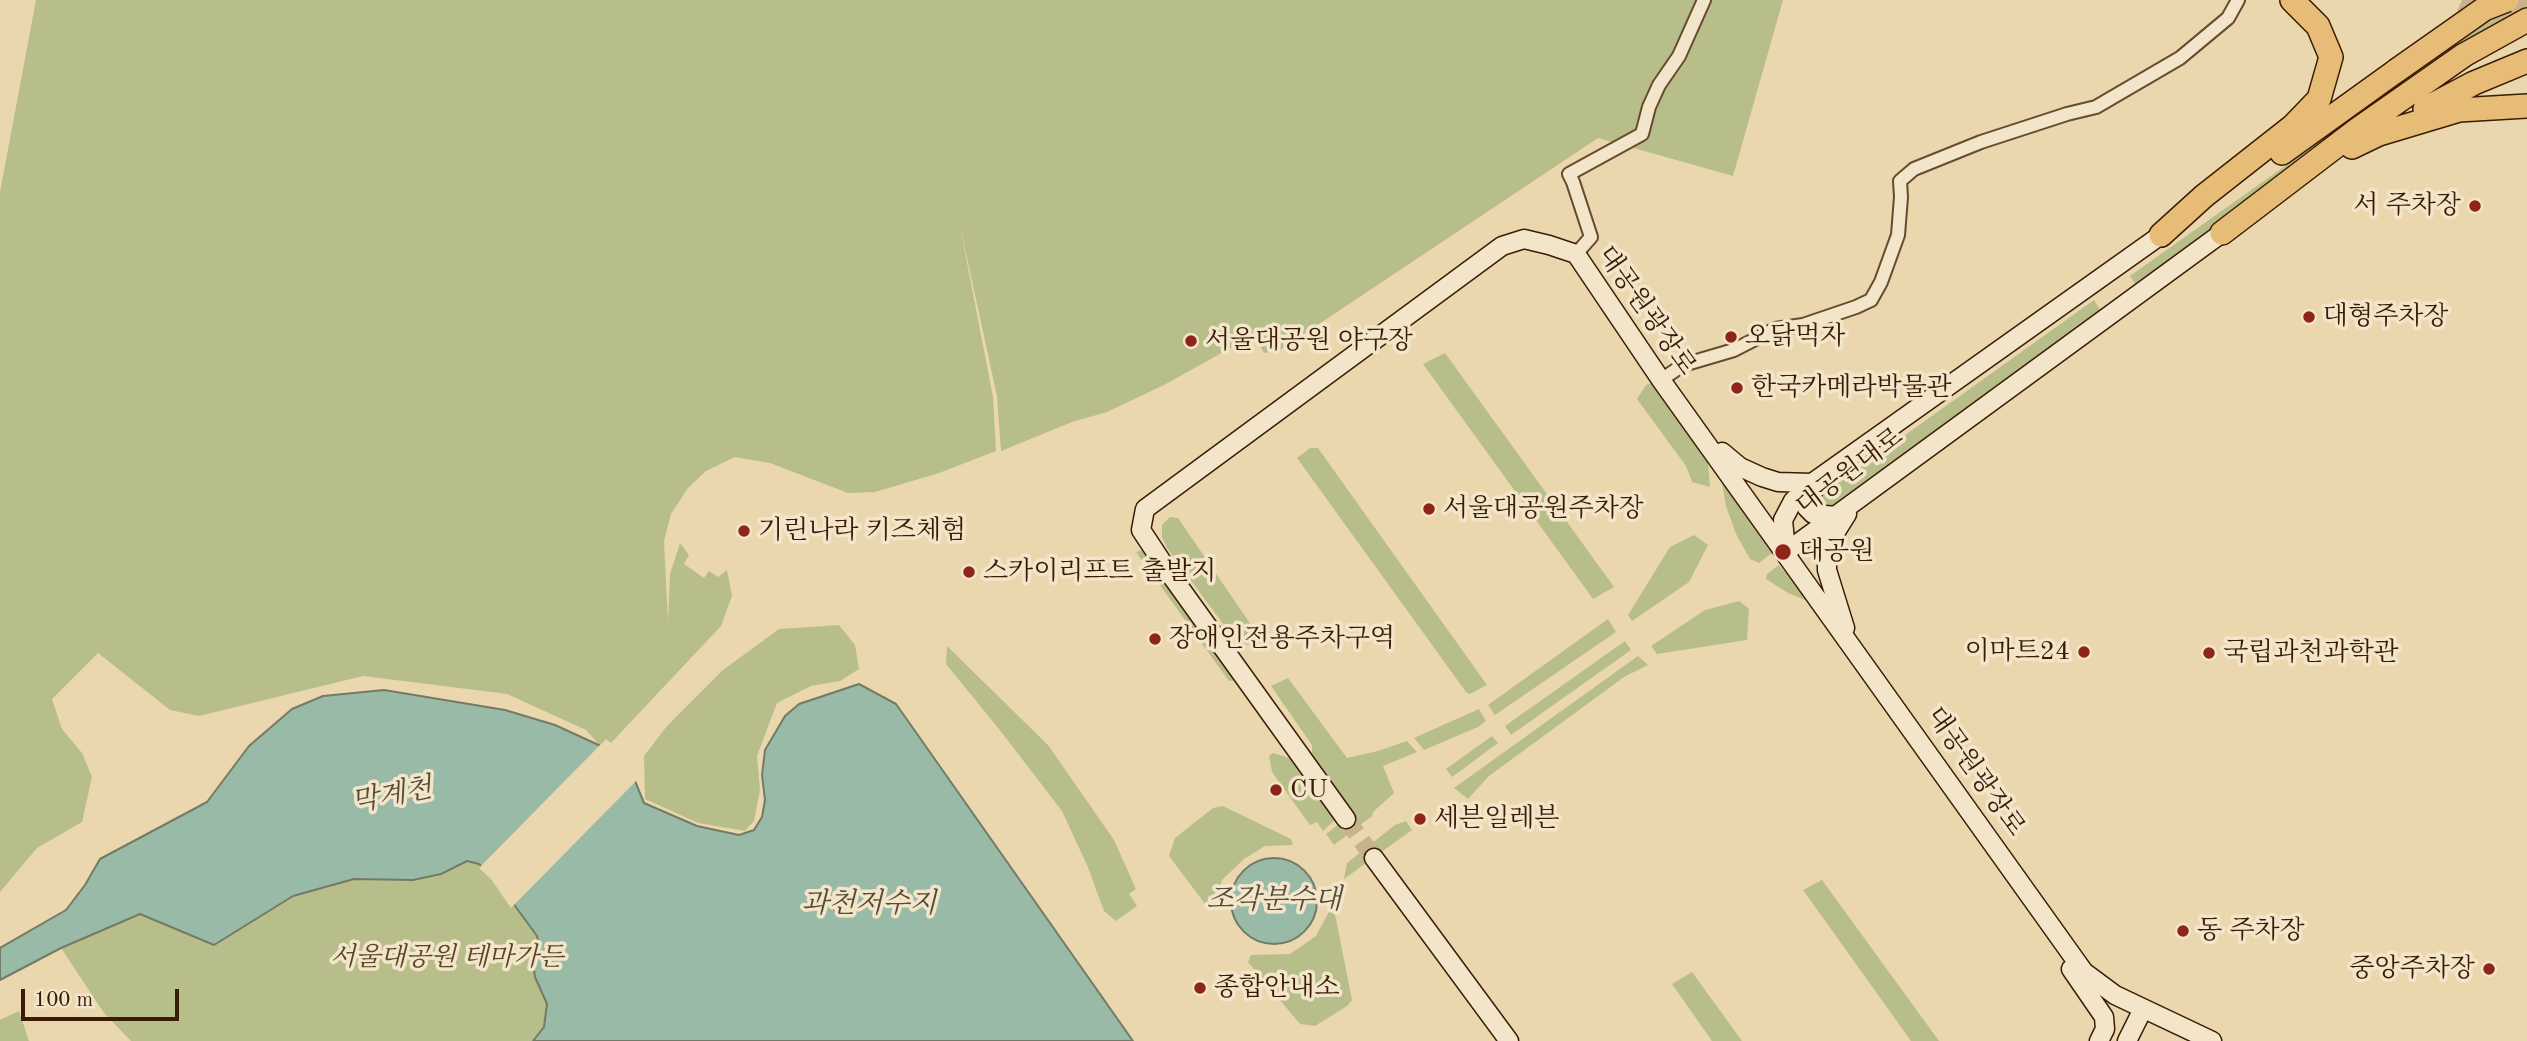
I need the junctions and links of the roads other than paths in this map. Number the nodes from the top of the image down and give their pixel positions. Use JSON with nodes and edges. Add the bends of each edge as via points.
{"nodes":[{"id":1,"x":1704,"y":0,"type":"edge"},
{"id":2,"x":2238,"y":0,"type":"edge"},
{"id":3,"x":2292,"y":0,"type":"edge"},
{"id":4,"x":2507,"y":0,"type":"edge"},
{"id":5,"x":2527,"y":20,"type":"edge"},
{"id":6,"x":2527,"y":61,"type":"edge"},
{"id":7,"x":2527,"y":106,"type":"edge"},
{"id":8,"x":2379,"y":134,"type":"junction"},
{"id":9,"x":2314,"y":164,"type":"junction"},
{"id":10,"x":2222,"y":233,"type":"joint"},
{"id":11,"x":2161,"y":234,"type":"junction"},
{"id":12,"x":1576,"y":254,"type":"junction"},
{"id":13,"x":1661,"y":380,"type":"junction"},
{"id":14,"x":1699,"y":432,"type":"junction"},
{"id":15,"x":1828,"y":470,"type":"junction"},
{"id":16,"x":1812,"y":483,"type":"junction"},
{"id":17,"x":1865,"y":492,"type":"junction"},
{"id":18,"x":1837,"y":516,"type":"junction"},
{"id":19,"x":1786,"y":552,"type":"junction"},
{"id":20,"x":1847,"y":638,"type":"junction"},
{"id":21,"x":1346,"y":819,"type":"tunnel mouth"},
{"id":22,"x":1374,"y":858,"type":"tunnel mouth"},
{"id":23,"x":2057,"y":934,"type":"junction"},
{"id":24,"x":2143,"y":1009,"type":"junction"},
{"id":25,"x":1509,"y":1041,"type":"edge"},
{"id":26,"x":2099,"y":1041,"type":"edge"},
{"id":27,"x":2127,"y":1041,"type":"edge"},
{"id":28,"x":2212,"y":1041,"type":"edge"}],
"edges":[{"from":1,"to":12,"type":"street","via":[[1679,56],[1659,85],[1642,134],[1569,174],[1591,237]]},
{"from":2,"to":13,"type":"street","via":[[2228,18],[2180,58],[2096,107],[1981,142],[1914,169],[1900,181],[1898,235],[1871,300],[1803,325],[1775,328],[1734,350],[1683,365]]},
{"from":3,"to":11,"type":"highway","via":[[2318,26],[2331,57],[2319,99],[2293,126]]},
{"from":4,"to":11,"type":"highway","bridge":true,"via":[[2484,9],[2181,227]]},
{"from":5,"to":9,"type":"highway","via":[[2464,55]]},
{"from":6,"to":8,"type":"highway","via":[[2474,83]]},
{"from":7,"to":8,"type":"highway","via":[[2459,110]]},
{"from":8,"to":9,"type":"highway"},
{"from":9,"to":10,"type":"highway"},
{"from":10,"to":17,"type":"street","name":"대공원대로"},
{"from":11,"to":15,"type":"street","name":"대공원대로"},
{"from":12,"to":13,"type":"street","name":"대공원광장로"},
{"from":12,"to":21,"type":"street","name":"대공원광장로","via":[[1524,239],[1502,246],[1145,509],[1141,530],[1170,575]]},
{"from":13,"to":14,"type":"street","name":"대공원광장로"},
{"from":14,"to":16,"type":"street","via":[[1740,467],[1762,477]]},
{"from":14,"to":19,"type":"street","name":"대공원광장로"},
{"from":15,"to":16,"type":"street","name":"대공원대로"},
{"from":15,"to":18,"type":"street","via":[[1810,495],[1807,508],[1813,514]]},
{"from":16,"to":19,"type":"street","name":"대공원대로","via":[[1793,501],[1783,520]]},
{"from":17,"to":18,"type":"street","name":"대공원대로"},
{"from":17,"to":20,"type":"street","via":[[1841,520],[1827,546],[1827,570]]},
{"from":18,"to":19,"type":"street","name":"대공원대로"},
{"from":19,"to":20,"type":"street","name":"대공원광장로"},
{"from":20,"to":23,"type":"street","name":"대공원광장로"},
{"from":22,"to":25,"type":"street"},
{"from":23,"to":24,"type":"street","name":"대공원광장로","via":[[2084,972]]},
{"from":23,"to":26,"type":"street","via":[[2060,954],[2104,1017]]},
{"from":24,"to":27,"type":"street"},
{"from":24,"to":28,"type":"street","name":"대공원광장로"}]}
